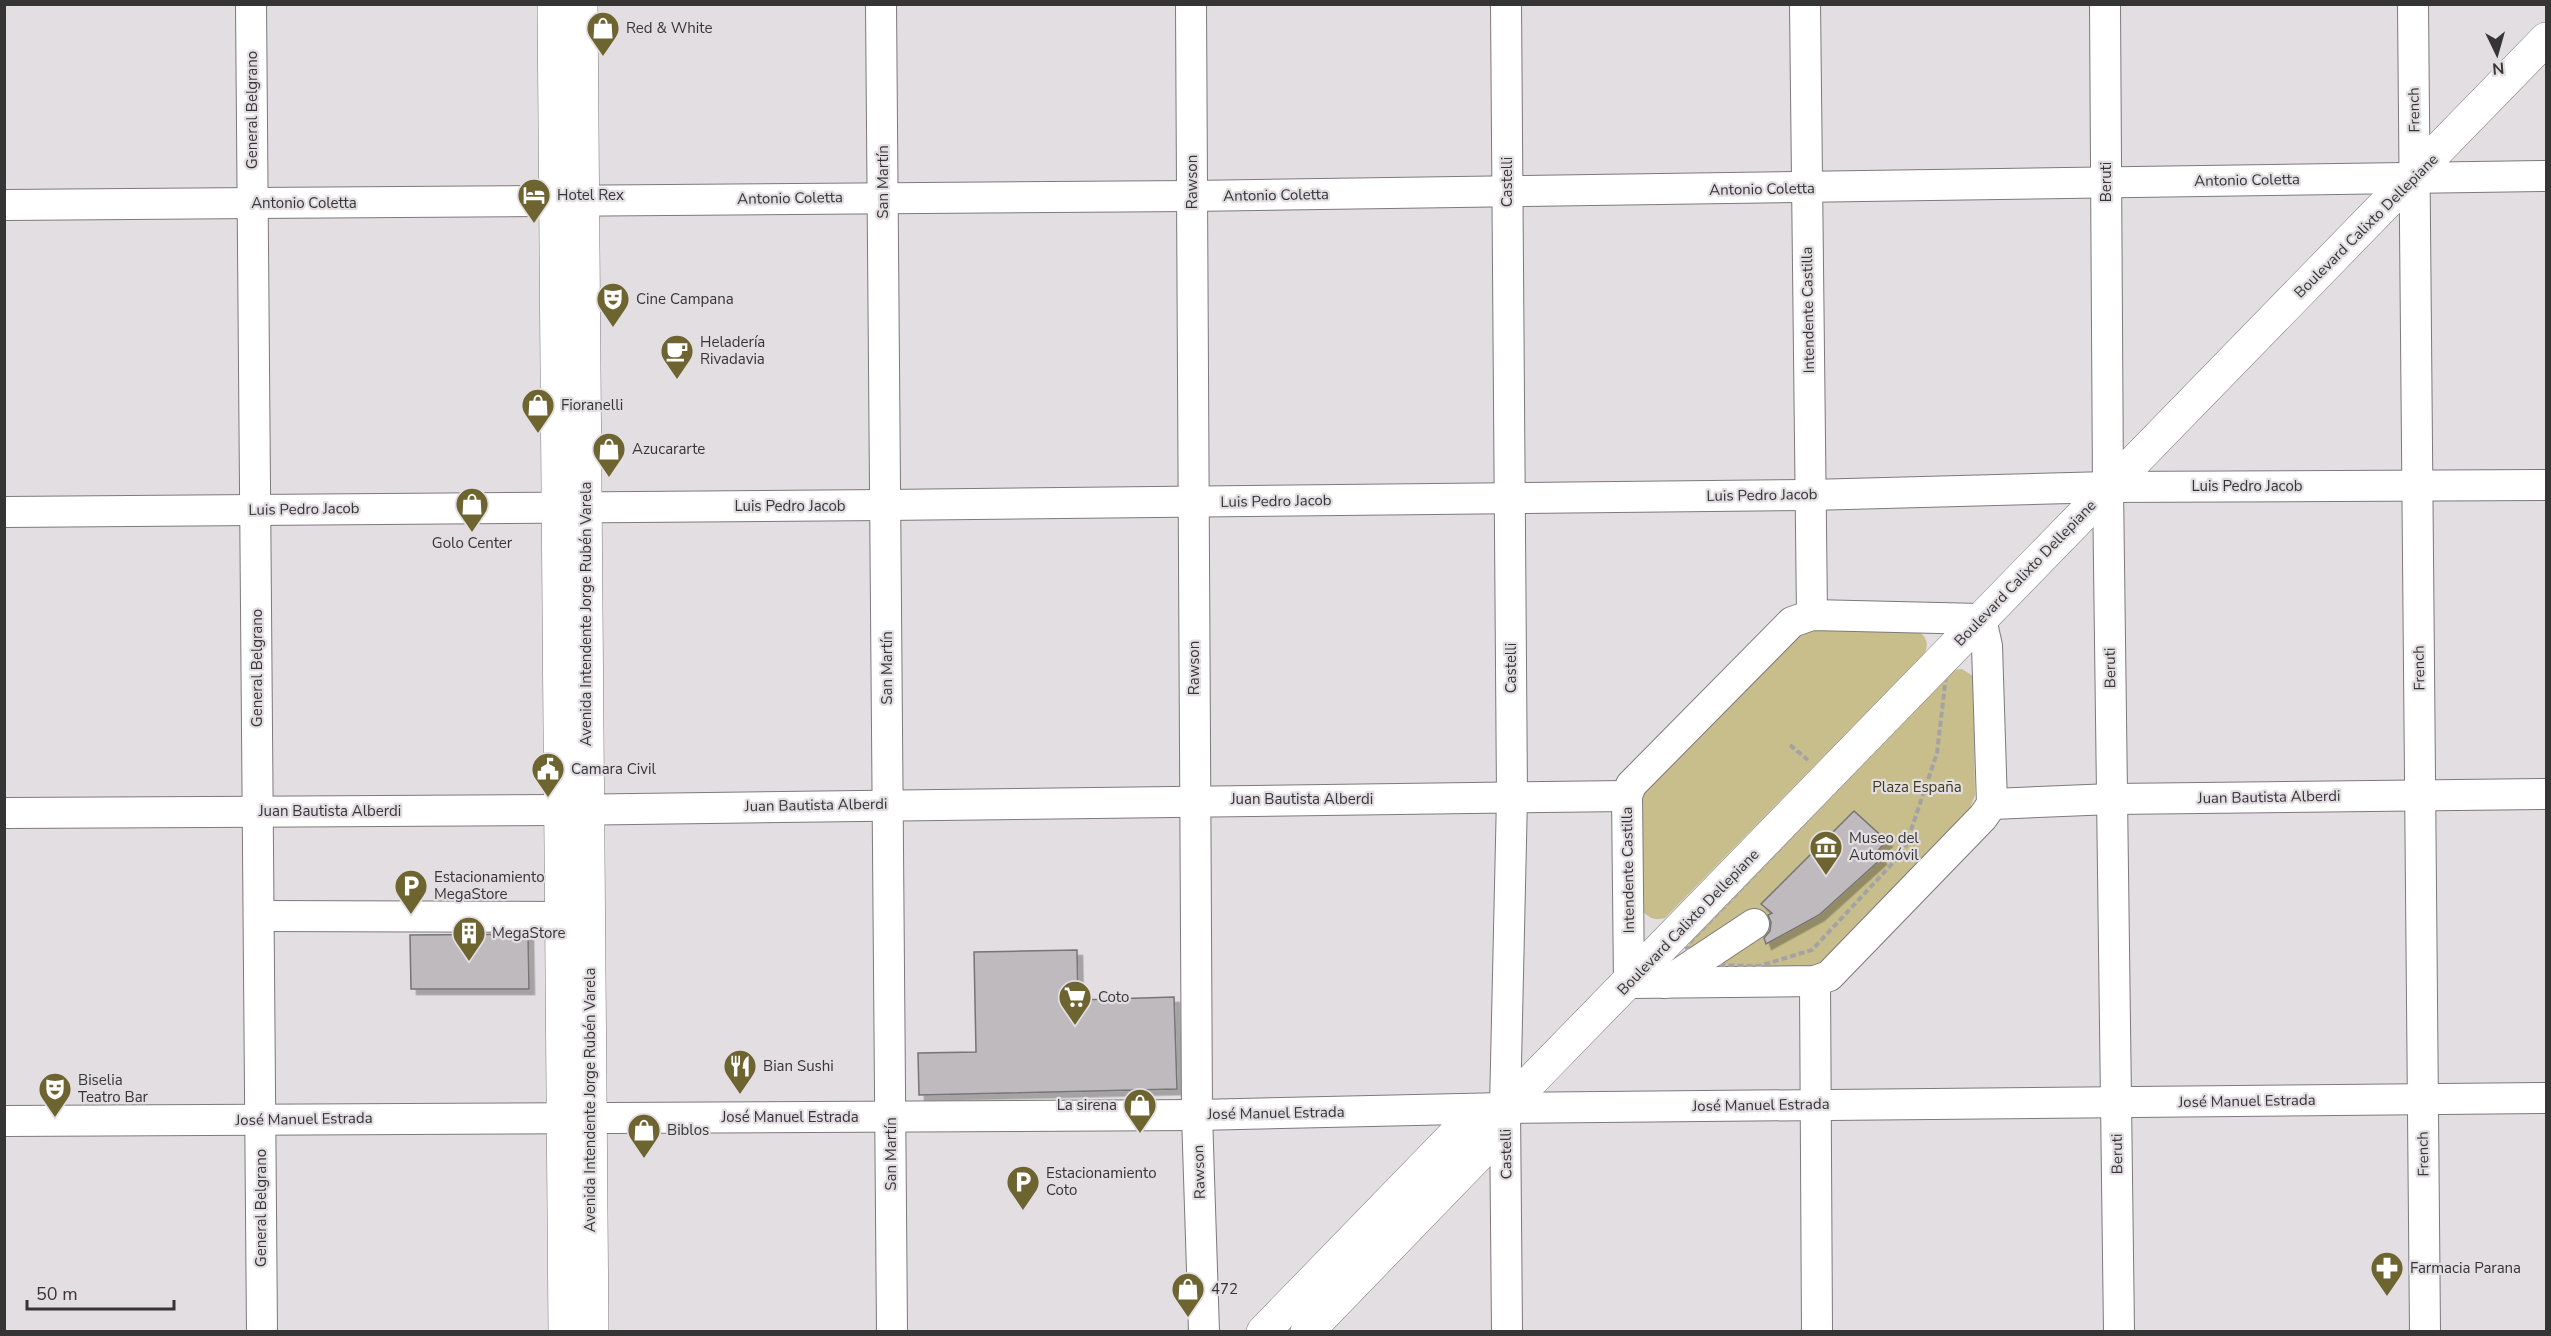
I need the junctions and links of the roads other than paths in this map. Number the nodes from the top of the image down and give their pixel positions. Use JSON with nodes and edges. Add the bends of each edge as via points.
{"nodes":[{"id":1,"x":251,"y":4,"type":"edge"},
{"id":2,"x":554,"y":4,"type":"edge"},
{"id":3,"x":580,"y":4,"type":"edge"},
{"id":4,"x":881,"y":4,"type":"edge"},
{"id":5,"x":1191,"y":4,"type":"edge"},
{"id":6,"x":1506,"y":4,"type":"edge"},
{"id":7,"x":1805,"y":4,"type":"edge"},
{"id":8,"x":2105,"y":4,"type":"edge"},
{"id":9,"x":2413,"y":4,"type":"edge"},
{"id":10,"x":2547,"y":39,"type":"edge"},
{"id":11,"x":2547,"y":176,"type":"edge"},
{"id":12,"x":2414,"y":177,"type":"junction"},
{"id":13,"x":2106,"y":183,"type":"junction"},
{"id":14,"x":1807,"y":189,"type":"junction"},
{"id":15,"x":1508,"y":192,"type":"junction"},
{"id":16,"x":1192,"y":196,"type":"junction"},
{"id":17,"x":883,"y":197,"type":"junction"},
{"id":18,"x":569,"y":201,"type":"junction"},
{"id":19,"x":253,"y":204,"type":"junction"},
{"id":20,"x":4,"y":205,"type":"edge"},
{"id":21,"x":2547,"y":485,"type":"edge"},
{"id":22,"x":2417,"y":486,"type":"junction"},
{"id":23,"x":2108,"y":487,"type":"junction"},
{"id":24,"x":1810,"y":495,"type":"junction"},
{"id":25,"x":1510,"y":498,"type":"junction"},
{"id":26,"x":1193,"y":502,"type":"junction"},
{"id":27,"x":885,"y":505,"type":"junction"},
{"id":28,"x":572,"y":506,"type":"junction"},
{"id":29,"x":255,"y":509,"type":"junction"},
{"id":30,"x":4,"y":512,"type":"edge"},
{"id":31,"x":1812,"y":615,"type":"junction"},
{"id":32,"x":1981,"y":619,"type":"junction"},
{"id":33,"x":2547,"y":794,"type":"edge"},
{"id":34,"x":2420,"y":795,"type":"junction"},
{"id":35,"x":1627,"y":796,"type":"junction"},
{"id":36,"x":1512,"y":797,"type":"junction"},
{"id":37,"x":2112,"y":798,"type":"junction"},
{"id":38,"x":1195,"y":800,"type":"junction"},
{"id":39,"x":888,"y":804,"type":"junction"},
{"id":40,"x":1992,"y":804,"type":"junction"},
{"id":41,"x":574,"y":810,"type":"junction"},
{"id":42,"x":258,"y":812,"type":"junction"},
{"id":43,"x":4,"y":813,"type":"edge"},
{"id":44,"x":259,"y":916,"type":"junction"},
{"id":45,"x":561,"y":917,"type":"junction"},
{"id":46,"x":1754,"y":924,"type":"dead end"},
{"id":47,"x":1815,"y":981,"type":"junction"},
{"id":48,"x":1629,"y":983,"type":"junction"},
{"id":49,"x":1665,"y":983,"type":"junction"},
{"id":50,"x":2547,"y":1098,"type":"edge"},
{"id":51,"x":2423,"y":1099,"type":"junction"},
{"id":52,"x":2116,"y":1102,"type":"junction"},
{"id":53,"x":1816,"y":1105,"type":"junction"},
{"id":54,"x":1505,"y":1108,"type":"junction"},
{"id":55,"x":1197,"y":1115,"type":"junction"},
{"id":56,"x":576,"y":1116,"type":"junction"},
{"id":57,"x":891,"y":1117,"type":"junction"},
{"id":58,"x":260,"y":1119,"type":"junction"},
{"id":59,"x":4,"y":1121,"type":"edge"},
{"id":60,"x":262,"y":1332,"type":"edge"},
{"id":61,"x":565,"y":1332,"type":"edge"},
{"id":62,"x":592,"y":1332,"type":"edge"},
{"id":63,"x":892,"y":1332,"type":"edge"},
{"id":64,"x":1204,"y":1332,"type":"edge"},
{"id":65,"x":1263,"y":1332,"type":"edge"},
{"id":66,"x":1307,"y":1332,"type":"edge"},
{"id":67,"x":1507,"y":1332,"type":"edge"},
{"id":68,"x":1817,"y":1332,"type":"edge"},
{"id":69,"x":2119,"y":1332,"type":"edge"},
{"id":70,"x":2425,"y":1332,"type":"edge"}],
"edges":[{"from":1,"to":19,"type":"street","name":"General Belgrano"},
{"from":2,"to":18,"type":"main road","name":"Avenida Intendente Jorge Rubén Varela"},
{"from":3,"to":18,"type":"main road","name":"Avenida Intendente Jorge Rubén Varela"},
{"from":4,"to":17,"type":"street","name":"San Martín"},
{"from":5,"to":16,"type":"street","name":"Rawson"},
{"from":6,"to":15,"type":"street","name":"Castelli"},
{"from":7,"to":14,"type":"street","name":"Intendente Castilla"},
{"from":8,"to":13,"type":"street","name":"Beruti"},
{"from":9,"to":12,"type":"street","name":"French"},
{"from":10,"to":12,"type":"main road","name":"Boulevard Calixto Dellepiane"},
{"from":11,"to":12,"type":"street","name":"Antonio Coletta"},
{"from":12,"to":13,"type":"street","name":"Antonio Coletta"},
{"from":12,"to":22,"type":"street","name":"French"},
{"from":12,"to":23,"type":"main road","name":"Boulevard Calixto Dellepiane"},
{"from":13,"to":14,"type":"street","name":"Antonio Coletta"},
{"from":13,"to":23,"type":"street","name":"Beruti"},
{"from":14,"to":15,"type":"street","name":"Antonio Coletta"},
{"from":14,"to":24,"type":"street","name":"Intendente Castilla"},
{"from":15,"to":16,"type":"street","name":"Antonio Coletta"},
{"from":15,"to":25,"type":"street","name":"Castelli"},
{"from":16,"to":17,"type":"street","name":"Antonio Coletta"},
{"from":16,"to":26,"type":"street","name":"Rawson"},
{"from":17,"to":18,"type":"street","name":"Antonio Coletta"},
{"from":17,"to":27,"type":"street","name":"San Martín"},
{"from":18,"to":19,"type":"street","name":"Antonio Coletta"},
{"from":18,"to":28,"type":"main road","name":"Avenida Intendente Jorge Rubén Varela"},
{"from":19,"to":20,"type":"street","name":"Antonio Coletta"},
{"from":19,"to":29,"type":"street","name":"General Belgrano"},
{"from":21,"to":22,"type":"street","name":"Luis Pedro Jacob"},
{"from":22,"to":23,"type":"street","name":"Luis Pedro Jacob"},
{"from":22,"to":34,"type":"street","name":"French"},
{"from":23,"to":24,"type":"street","name":"Luis Pedro Jacob"},
{"from":23,"to":32,"type":"main road","name":"Boulevard Calixto Dellepiane"},
{"from":23,"to":37,"type":"street","name":"Beruti"},
{"from":24,"to":25,"type":"street","name":"Luis Pedro Jacob"},
{"from":24,"to":31,"type":"street","name":"Intendente Castilla"},
{"from":25,"to":26,"type":"street","name":"Luis Pedro Jacob"},
{"from":25,"to":36,"type":"street","name":"Castelli"},
{"from":26,"to":27,"type":"street","name":"Luis Pedro Jacob"},
{"from":26,"to":38,"type":"street","name":"Rawson"},
{"from":27,"to":28,"type":"street","name":"Luis Pedro Jacob"},
{"from":27,"to":39,"type":"street","name":"San Martín"},
{"from":28,"to":29,"type":"street","name":"Luis Pedro Jacob"},
{"from":28,"to":41,"type":"main road","name":"Avenida Intendente Jorge Rubén Varela"},
{"from":29,"to":30,"type":"street","name":"Luis Pedro Jacob"},
{"from":29,"to":42,"type":"street","name":"General Belgrano"},
{"from":31,"to":32,"type":"street","name":"Intendente Castilla"},
{"from":31,"to":35,"type":"street","name":"Intendente Castilla","via":[[1792,622],[1631,785]]},
{"from":32,"to":40,"type":"street","via":[[1987,646]]},
{"from":32,"to":48,"type":"main road","name":"Boulevard Calixto Dellepiane"},
{"from":33,"to":34,"type":"street","name":"Juan Bautista Alberdi"},
{"from":34,"to":37,"type":"street","name":"Juan Bautista Alberdi"},
{"from":34,"to":51,"type":"street","name":"French"},
{"from":35,"to":36,"type":"street","name":"Juan Bautista Alberdi"},
{"from":35,"to":48,"type":"street","name":"Intendente Castilla"},
{"from":36,"to":38,"type":"street","name":"Juan Bautista Alberdi"},
{"from":36,"to":54,"type":"street","name":"Castelli"},
{"from":37,"to":40,"type":"street","name":"Juan Bautista Alberdi"},
{"from":37,"to":52,"type":"street","name":"Beruti"},
{"from":38,"to":39,"type":"street","name":"Juan Bautista Alberdi"},
{"from":38,"to":55,"type":"street","name":"Rawson"},
{"from":39,"to":41,"type":"street","name":"Juan Bautista Alberdi"},
{"from":39,"to":57,"type":"street","name":"San Martín"},
{"from":40,"to":47,"type":"street","via":[[1829,976]]},
{"from":41,"to":42,"type":"street","name":"Juan Bautista Alberdi"},
{"from":41,"to":45,"type":"main road","name":"Avenida Intendente Jorge Rubén Varela"},
{"from":41,"to":56,"type":"main road","name":"Avenida Intendente Jorge Rubén Varela"},
{"from":42,"to":43,"type":"street","name":"Juan Bautista Alberdi"},
{"from":42,"to":44,"type":"street","name":"General Belgrano"},
{"from":44,"to":45,"type":"street"},
{"from":44,"to":58,"type":"street","name":"General Belgrano"},
{"from":45,"to":56,"type":"main road","name":"Avenida Intendente Jorge Rubén Varela"},
{"from":46,"to":49,"type":"street"},
{"from":47,"to":49,"type":"street"},
{"from":47,"to":53,"type":"street"},
{"from":48,"to":49,"type":"street"},
{"from":48,"to":54,"type":"main road","name":"Boulevard Calixto Dellepiane"},
{"from":50,"to":51,"type":"street","name":"José Manuel Estrada"},
{"from":51,"to":52,"type":"street","name":"José Manuel Estrada"},
{"from":51,"to":70,"type":"street","name":"French"},
{"from":52,"to":53,"type":"street","name":"José Manuel Estrada"},
{"from":52,"to":69,"type":"street","name":"Beruti"},
{"from":53,"to":54,"type":"street","name":"José Manuel Estrada"},
{"from":53,"to":68,"type":"street"},
{"from":54,"to":55,"type":"street","name":"José Manuel Estrada"},
{"from":54,"to":65,"type":"main road","name":"Boulevard Calixto Dellepiane","via":[[1464,1125]]},
{"from":54,"to":66,"type":"main road","name":"Boulevard Calixto Dellepiane","via":[[1487,1146]]},
{"from":54,"to":67,"type":"street","name":"Castelli"},
{"from":55,"to":57,"type":"street","name":"José Manuel Estrada"},
{"from":55,"to":64,"type":"street","name":"Rawson"},
{"from":56,"to":57,"type":"street","name":"José Manuel Estrada"},
{"from":56,"to":58,"type":"street","name":"José Manuel Estrada"},
{"from":56,"to":61,"type":"main road","name":"Avenida Intendente Jorge Rubén Varela"},
{"from":56,"to":62,"type":"main road","name":"Avenida Intendente Jorge Rubén Varela"},
{"from":57,"to":63,"type":"street","name":"San Martín"},
{"from":58,"to":59,"type":"street","name":"José Manuel Estrada"},
{"from":58,"to":60,"type":"street","name":"General Belgrano"}]}
